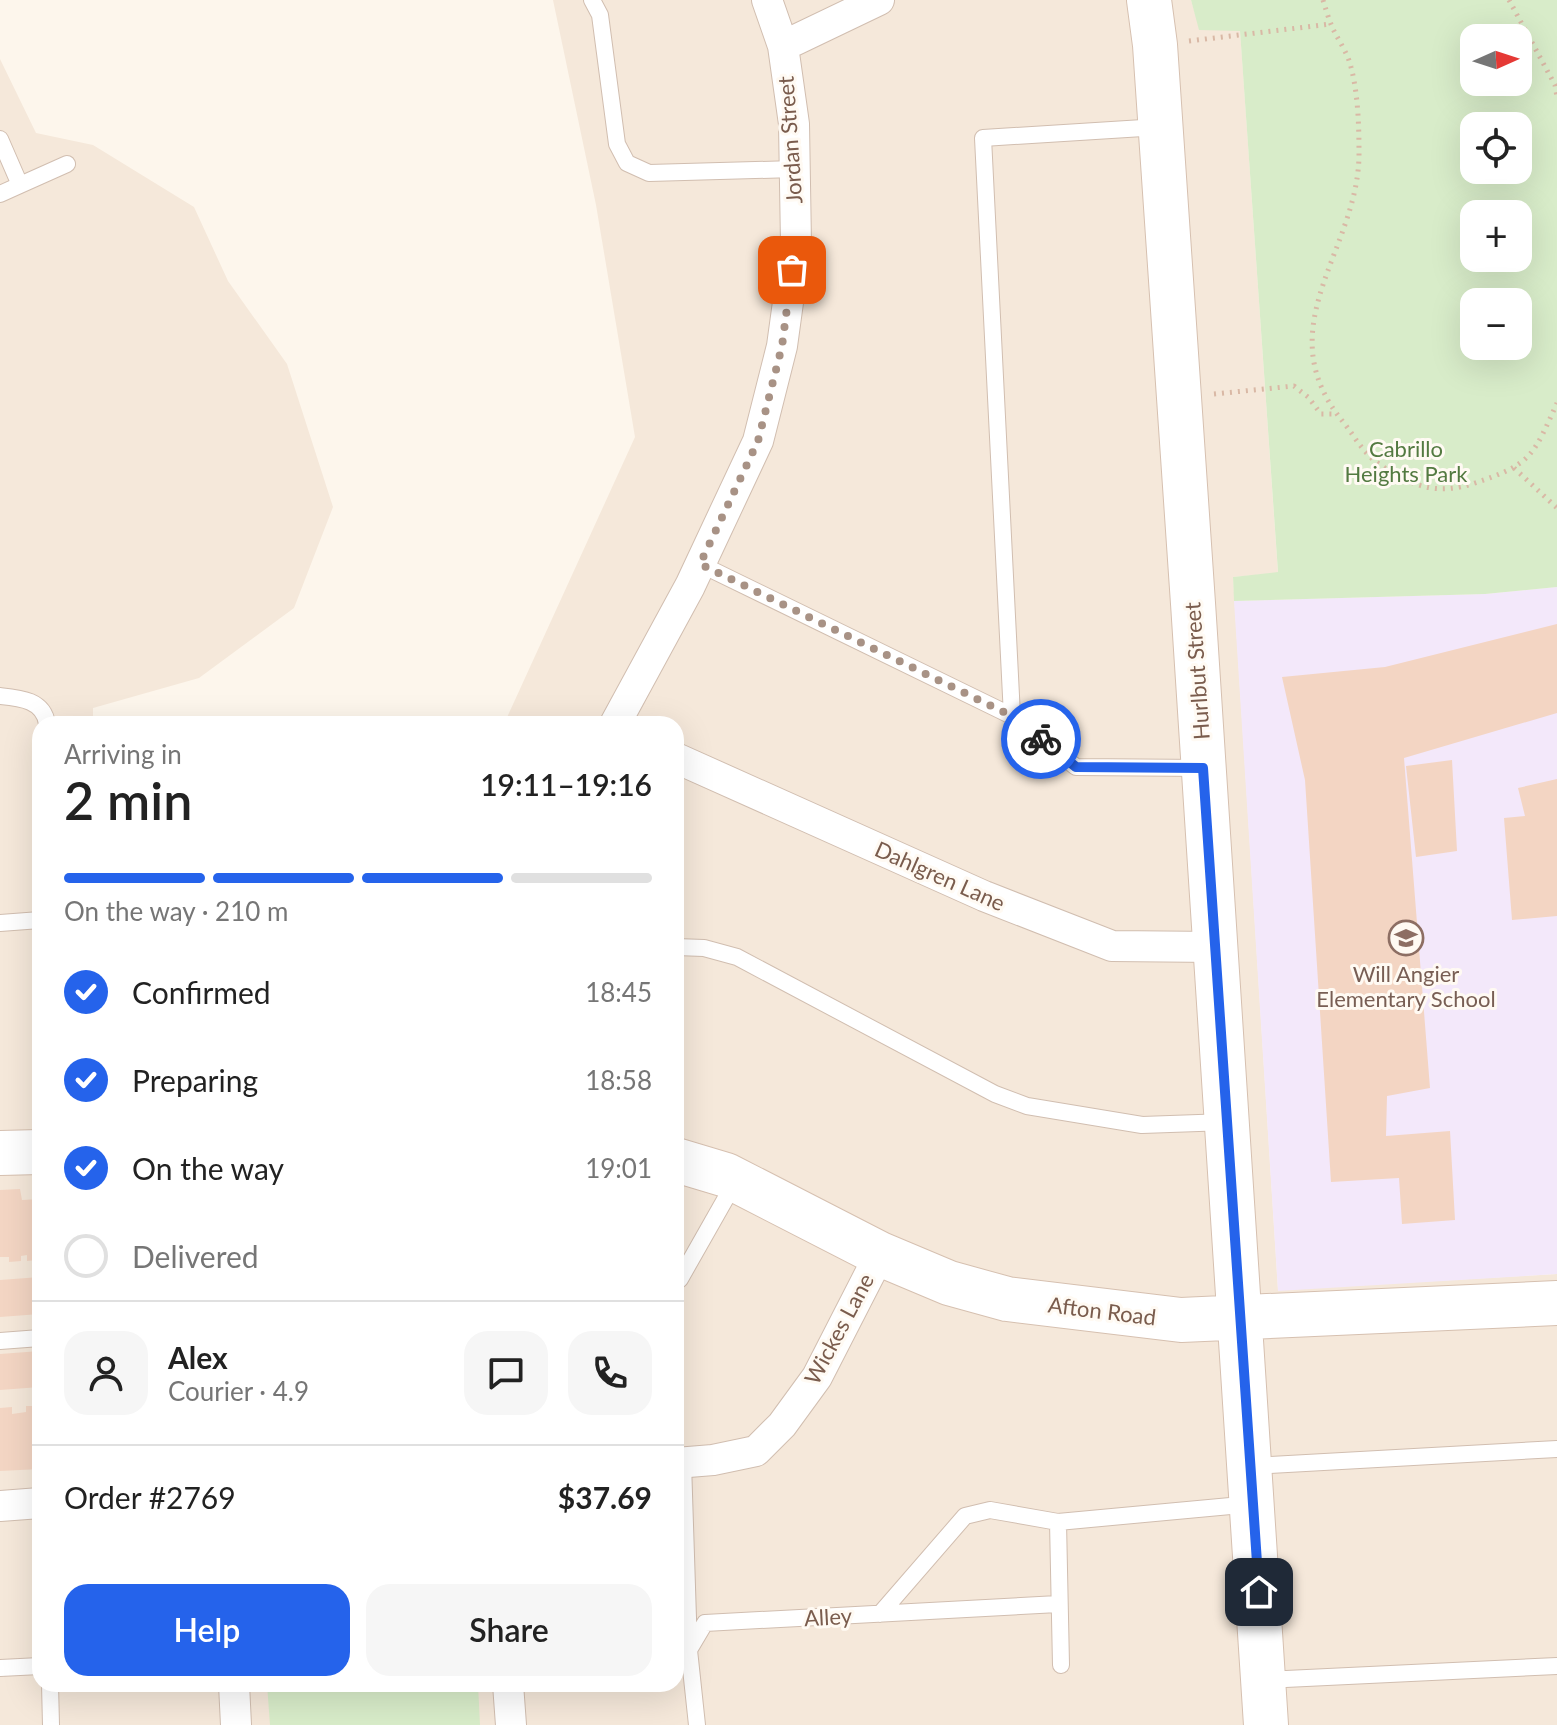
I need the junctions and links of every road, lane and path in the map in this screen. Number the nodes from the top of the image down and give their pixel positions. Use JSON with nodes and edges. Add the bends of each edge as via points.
{"nodes":[{"id":1,"x":592,"y":0,"type":"edge"},
{"id":2,"x":767,"y":0,"type":"edge"},
{"id":3,"x":879,"y":0,"type":"edge"},
{"id":4,"x":1149,"y":0,"type":"edge"},
{"id":5,"x":1323,"y":0,"type":"edge"},
{"id":6,"x":1509,"y":0,"type":"edge"},
{"id":7,"x":1331,"y":24,"type":"junction"},
{"id":8,"x":1155,"y":45,"type":"junction"},
{"id":9,"x":783,"y":46,"type":"junction"},
{"id":10,"x":1557,"y":97,"type":"edge"},
{"id":11,"x":1161,"y":127,"type":"junction"},
{"id":12,"x":0,"y":139,"type":"edge"},
{"id":13,"x":67,"y":164,"type":"dead end"},
{"id":14,"x":794,"y":169,"type":"junction"},
{"id":15,"x":20,"y":185,"type":"junction"},
{"id":16,"x":0,"y":194,"type":"edge"},
{"id":17,"x":1179,"y":398,"type":"junction"},
{"id":18,"x":1557,"y":403,"type":"edge"},
{"id":19,"x":1336,"y":414,"type":"junction"},
{"id":20,"x":1514,"y":468,"type":"junction"},
{"id":21,"x":1557,"y":508,"type":"edge"},
{"id":22,"x":700,"y":564,"type":"junction"},
{"id":23,"x":0,"y":696,"type":"edge"},
{"id":24,"x":45,"y":716,"type":"edge"},
{"id":25,"x":619,"y":716,"type":"edge"},
{"id":26,"x":1012,"y":716,"type":"junction"},
{"id":27,"x":684,"y":762,"type":"edge"},
{"id":28,"x":1203,"y":768,"type":"junction"},
{"id":29,"x":32,"y":921,"type":"edge"},
{"id":30,"x":0,"y":923,"type":"edge"},
{"id":31,"x":684,"y":947,"type":"edge"},
{"id":32,"x":1215,"y":947,"type":"junction"},
{"id":33,"x":1227,"y":1122,"type":"junction"},
{"id":34,"x":32,"y":1152,"type":"edge"},
{"id":35,"x":0,"y":1153,"type":"edge"},
{"id":36,"x":684,"y":1163,"type":"edge"},
{"id":37,"x":736,"y":1180,"type":"junction"},
{"id":38,"x":880,"y":1254,"type":"junction"},
{"id":39,"x":684,"y":1272,"type":"edge"},
{"id":40,"x":1557,"y":1303,"type":"edge"},
{"id":41,"x":1240,"y":1318,"type":"junction"},
{"id":42,"x":32,"y":1339,"type":"edge"},
{"id":43,"x":0,"y":1341,"type":"edge"},
{"id":44,"x":1557,"y":1449,"type":"edge"},
{"id":45,"x":684,"y":1463,"type":"edge"},
{"id":46,"x":1253,"y":1485,"type":"junction"},
{"id":47,"x":32,"y":1504,"type":"edge"},
{"id":48,"x":0,"y":1506,"type":"edge"},
{"id":49,"x":1058,"y":1522,"type":"junction"},
{"id":50,"x":684,"y":1556,"type":"edge"},
{"id":51,"x":1058,"y":1604,"type":"junction"},
{"id":52,"x":880,"y":1614,"type":"junction"},
{"id":53,"x":689,"y":1650,"type":"junction"},
{"id":54,"x":1061,"y":1665,"type":"dead end"},
{"id":55,"x":32,"y":1666,"type":"edge"},
{"id":56,"x":1557,"y":1666,"type":"edge"},
{"id":57,"x":0,"y":1668,"type":"edge"},
{"id":58,"x":1264,"y":1680,"type":"junction"},
{"id":59,"x":50,"y":1692,"type":"edge"},
{"id":60,"x":234,"y":1692,"type":"edge"},
{"id":61,"x":509,"y":1692,"type":"edge"},
{"id":62,"x":51,"y":1725,"type":"edge"},
{"id":63,"x":236,"y":1725,"type":"edge"},
{"id":64,"x":511,"y":1725,"type":"edge"},
{"id":65,"x":697,"y":1725,"type":"edge"},
{"id":66,"x":1266,"y":1725,"type":"edge"}],
"edges":[{"from":1,"to":14,"type":"lane","via":[[600,15],[617,144],[627,163],[649,173]]},
{"from":2,"to":9,"type":"street","name":"Jordan Street"},
{"from":3,"to":9,"type":"street"},
{"from":4,"to":8,"type":"street","name":"Hurlbut Street"},
{"from":5,"to":7,"type":"path"},
{"from":6,"to":10,"type":"path"},
{"from":7,"to":8,"type":"path"},
{"from":7,"to":19,"type":"path","via":[[1351,65],[1359,155],[1350,207],[1315,306],[1311,348],[1319,383]]},
{"from":8,"to":11,"type":"street","name":"Hurlbut Street"},
{"from":9,"to":14,"type":"street","name":"Jordan Street","via":[[794,124]]},
{"from":11,"to":17,"type":"street","name":"Hurlbut Street"},
{"from":11,"to":26,"type":"lane","via":[[983,138]]},
{"from":12,"to":15,"type":"lane"},
{"from":13,"to":15,"type":"lane"},
{"from":14,"to":22,"type":"street","name":"Jordan Street","via":[[796,244],[782,346],[758,441]]},
{"from":15,"to":16,"type":"lane"},
{"from":17,"to":19,"type":"path","via":[[1294,386],[1321,414]]},
{"from":17,"to":28,"type":"street","name":"Hurlbut Street"},
{"from":18,"to":20,"type":"path","via":[[1535,451]]},
{"from":19,"to":20,"type":"path","via":[[1368,457],[1405,482],[1442,490]]},
{"from":20,"to":21,"type":"path"},
{"from":22,"to":25,"type":"street","name":"Jordan Street"},
{"from":22,"to":26,"type":"lane"},
{"from":23,"to":24,"type":"lane","via":[[37,704]]},
{"from":26,"to":28,"type":"lane","via":[[1076,767]]},
{"from":27,"to":32,"type":"street","name":"Dahlgren Lane","via":[[984,896],[1112,946]]},
{"from":28,"to":32,"type":"street","name":"Hurlbut Street"},
{"from":29,"to":30,"type":"lane"},
{"from":31,"to":33,"type":"lane","via":[[737,957],[1027,1106],[1142,1125]]},
{"from":32,"to":33,"type":"street","name":"Hurlbut Street"},
{"from":33,"to":41,"type":"street","name":"Hurlbut Street"},
{"from":34,"to":35,"type":"street"},
{"from":36,"to":37,"type":"street","name":"Afton Road"},
{"from":37,"to":38,"type":"street","name":"Afton Road"},
{"from":37,"to":39,"type":"lane"},
{"from":38,"to":41,"type":"street","name":"Afton Road","via":[[949,1283],[1007,1299],[1181,1320]]},
{"from":38,"to":45,"type":"street","name":"Wickes Lane","via":[[817,1377],[782,1425],[756,1451]]},
{"from":40,"to":41,"type":"street","name":"Afton Road"},
{"from":41,"to":46,"type":"street","name":"Hurlbut Street"},
{"from":42,"to":43,"type":"lane"},
{"from":44,"to":46,"type":"lane"},
{"from":46,"to":49,"type":"lane"},
{"from":46,"to":58,"type":"street","name":"Hurlbut Street"},
{"from":47,"to":48,"type":"street"},
{"from":49,"to":51,"type":"lane"},
{"from":49,"to":52,"type":"lane","via":[[990,1510],[965,1516]]},
{"from":50,"to":53,"type":"lane"},
{"from":51,"to":52,"type":"lane","name":"Alley"},
{"from":51,"to":54,"type":"lane"},
{"from":52,"to":53,"type":"lane","name":"Alley","via":[[705,1623]]},
{"from":53,"to":65,"type":"lane"},
{"from":55,"to":57,"type":"lane"},
{"from":56,"to":58,"type":"lane"},
{"from":58,"to":66,"type":"street","name":"Hurlbut Street"},
{"from":59,"to":62,"type":"lane"},
{"from":60,"to":63,"type":"street"},
{"from":61,"to":64,"type":"street"}]}
